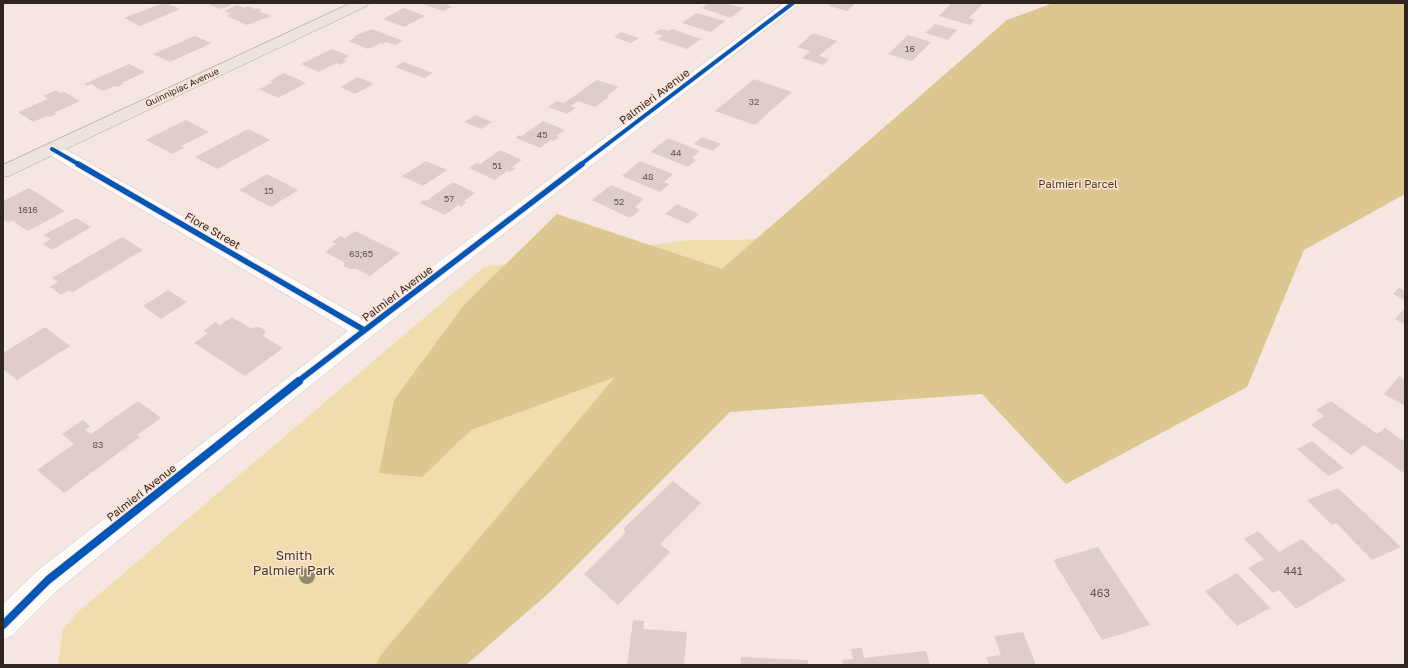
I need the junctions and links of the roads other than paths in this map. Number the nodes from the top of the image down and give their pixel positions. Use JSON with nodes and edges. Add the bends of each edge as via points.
{"nodes":[{"id":1,"x":362,"y":3,"type":"edge"},
{"id":2,"x":793,"y":3,"type":"edge"},
{"id":3,"x":52,"y":149,"type":"junction"},
{"id":4,"x":3,"y":172,"type":"edge"},
{"id":5,"x":364,"y":330,"type":"junction"},
{"id":6,"x":3,"y":625,"type":"edge"}],
"edges":[{"from":1,"to":3,"type":"main road","name":"Quinnipiac Avenue"},
{"from":2,"to":5,"type":"street","name":"Palmieri Avenue"},
{"from":3,"to":4,"type":"main road","name":"Quinnipiac Avenue"},
{"from":3,"to":5,"type":"street","name":"Fiore Street"},
{"from":5,"to":6,"type":"street","name":"Palmieri Avenue","via":[[48,580]]}]}
